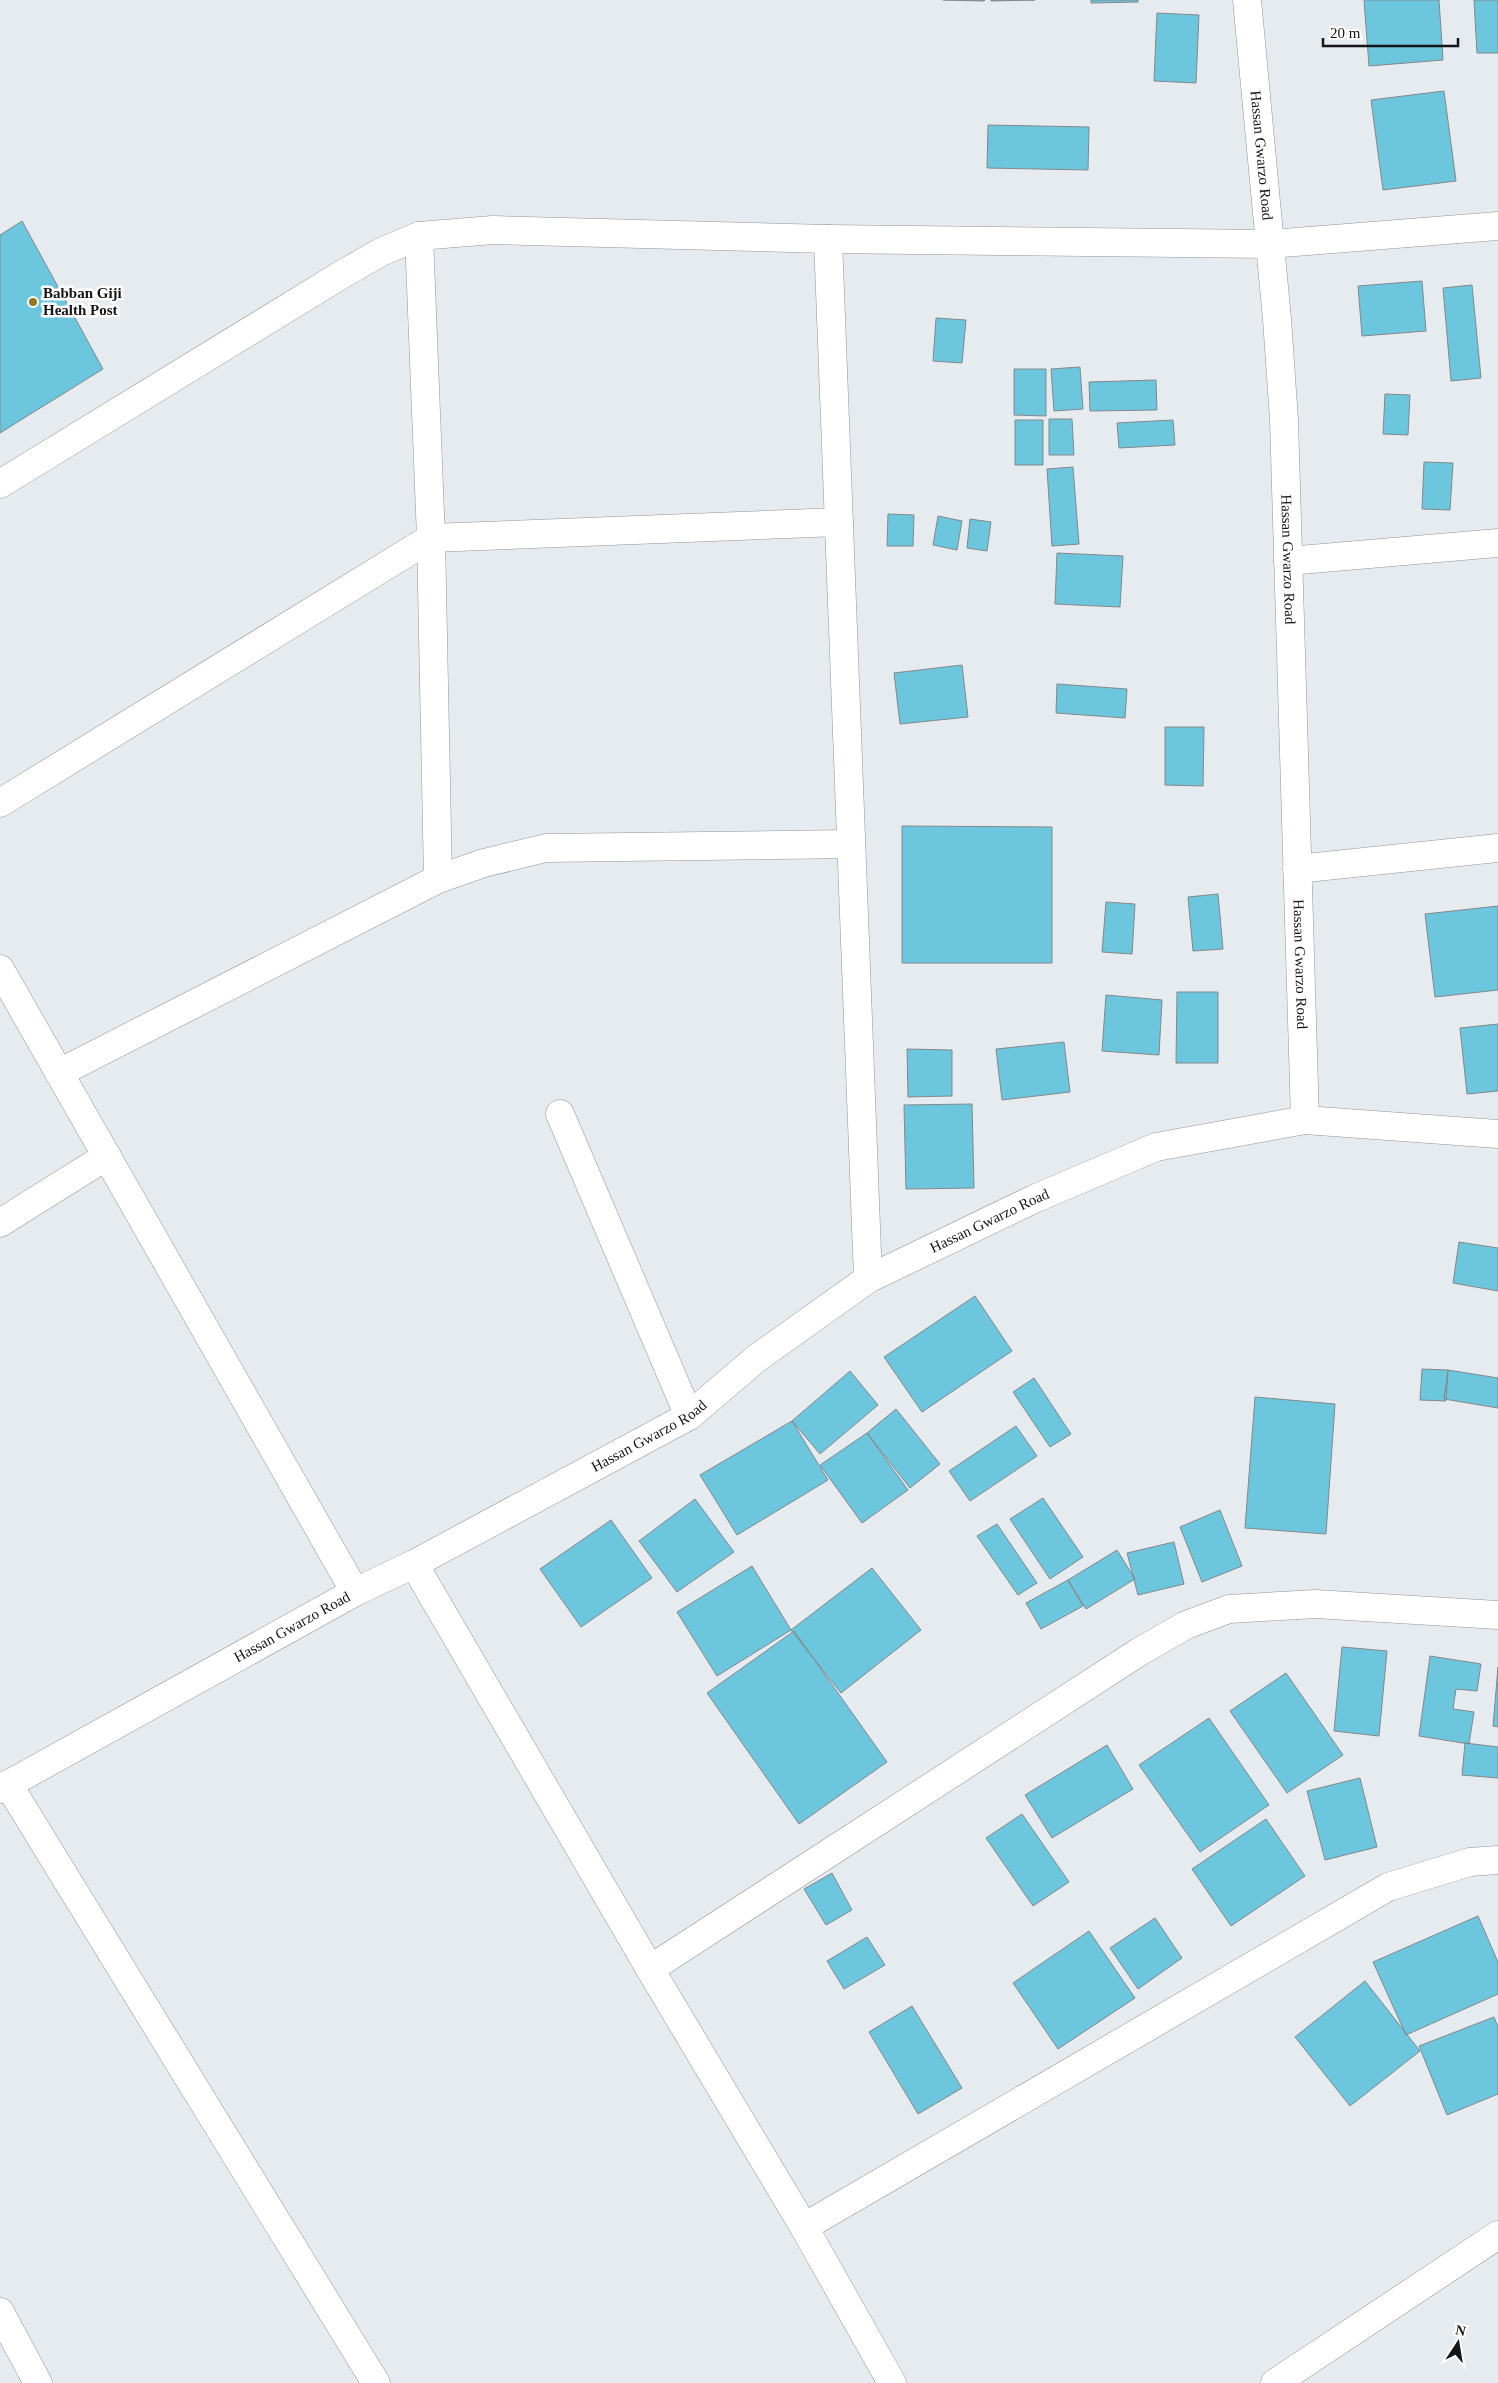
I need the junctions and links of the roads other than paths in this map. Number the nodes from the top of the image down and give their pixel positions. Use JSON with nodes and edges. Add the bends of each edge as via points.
{"nodes":[{"id":1,"x":1247,"y":0,"type":"edge"},
{"id":2,"x":1498,"y":226,"type":"edge"},
{"id":3,"x":419,"y":236,"type":"junction"},
{"id":4,"x":828,"y":239,"type":"junction"},
{"id":5,"x":1270,"y":244,"type":"junction"},
{"id":6,"x":0,"y":484,"type":"edge"},
{"id":7,"x":838,"y":522,"type":"junction"},
{"id":8,"x":431,"y":538,"type":"junction"},
{"id":9,"x":1498,"y":543,"type":"edge"},
{"id":10,"x":1288,"y":561,"type":"junction"},
{"id":11,"x":0,"y":803,"type":"edge"},
{"id":12,"x":851,"y":844,"type":"junction"},
{"id":13,"x":1498,"y":848,"type":"edge"},
{"id":14,"x":1297,"y":869,"type":"junction"},
{"id":15,"x":438,"y":879,"type":"junction"},
{"id":16,"x":0,"y":969,"type":"edge"},
{"id":17,"x":59,"y":1073,"type":"junction"},
{"id":18,"x":560,"y":1114,"type":"dead end"},
{"id":19,"x":1305,"y":1120,"type":"junction"},
{"id":20,"x":1498,"y":1134,"type":"edge"},
{"id":21,"x":107,"y":1156,"type":"junction"},
{"id":22,"x":0,"y":1223,"type":"edge"},
{"id":23,"x":868,"y":1279,"type":"junction"},
{"id":24,"x":689,"y":1416,"type":"junction"},
{"id":25,"x":414,"y":1564,"type":"junction"},
{"id":26,"x":355,"y":1592,"type":"junction"},
{"id":27,"x":1498,"y":1615,"type":"edge"},
{"id":28,"x":4,"y":1786,"type":"edge"},
{"id":29,"x":1498,"y":1860,"type":"edge"},
{"id":30,"x":650,"y":1969,"type":"junction"},
{"id":31,"x":804,"y":2227,"type":"junction"},
{"id":32,"x":1498,"y":2235,"type":"edge"},
{"id":33,"x":0,"y":2312,"type":"edge"},
{"id":34,"x":10,"y":2350,"type":"edge"},
{"id":35,"x":38,"y":2383,"type":"edge"},
{"id":36,"x":376,"y":2383,"type":"edge"},
{"id":37,"x":892,"y":2383,"type":"edge"},
{"id":38,"x":1275,"y":2383,"type":"edge"}],
"edges":[{"from":1,"to":5,"type":"street","name":"Hassan Gwarzo Road"},
{"from":2,"to":5,"type":"street"},
{"from":3,"to":4,"type":"street","via":[[493,230]]},
{"from":3,"to":6,"type":"street","via":[[380,252],[341,275]]},
{"from":3,"to":8,"type":"street"},
{"from":4,"to":5,"type":"street"},
{"from":4,"to":7,"type":"street"},
{"from":5,"to":10,"type":"street","name":"Hassan Gwarzo Road","via":[[1283,411]]},
{"from":7,"to":8,"type":"street"},
{"from":7,"to":12,"type":"street"},
{"from":8,"to":11,"type":"street"},
{"from":8,"to":15,"type":"street"},
{"from":9,"to":10,"type":"street"},
{"from":10,"to":14,"type":"street","name":"Hassan Gwarzo Road"},
{"from":12,"to":15,"type":"street","via":[[546,848],[484,863]]},
{"from":12,"to":23,"type":"street"},
{"from":13,"to":14,"type":"street"},
{"from":14,"to":19,"type":"street","name":"Hassan Gwarzo Road"},
{"from":15,"to":17,"type":"street"},
{"from":16,"to":17,"type":"street"},
{"from":17,"to":21,"type":"street"},
{"from":18,"to":24,"type":"street"},
{"from":19,"to":20,"type":"street","name":"Hassan Gwarzo Road"},
{"from":19,"to":23,"type":"street","name":"Hassan Gwarzo Road","via":[[1156,1147],[1034,1199]]},
{"from":21,"to":22,"type":"street"},
{"from":21,"to":26,"type":"street"},
{"from":23,"to":24,"type":"street","name":"Hassan Gwarzo Road","via":[[757,1358]]},
{"from":24,"to":25,"type":"street","name":"Hassan Gwarzo Road"},
{"from":25,"to":26,"type":"street","name":"Hassan Gwarzo Road"},
{"from":25,"to":30,"type":"street"},
{"from":26,"to":28,"type":"street","name":"Hassan Gwarzo Road"},
{"from":27,"to":30,"type":"street","via":[[1315,1604],[1229,1609],[1186,1625],[1122,1663]]},
{"from":28,"to":36,"type":"street"},
{"from":29,"to":31,"type":"street","via":[[1470,1862],[1388,1887]]},
{"from":30,"to":31,"type":"street"},
{"from":31,"to":37,"type":"street"},
{"from":32,"to":38,"type":"street"},
{"from":33,"to":34,"type":"street"},
{"from":34,"to":35,"type":"street"}]}
